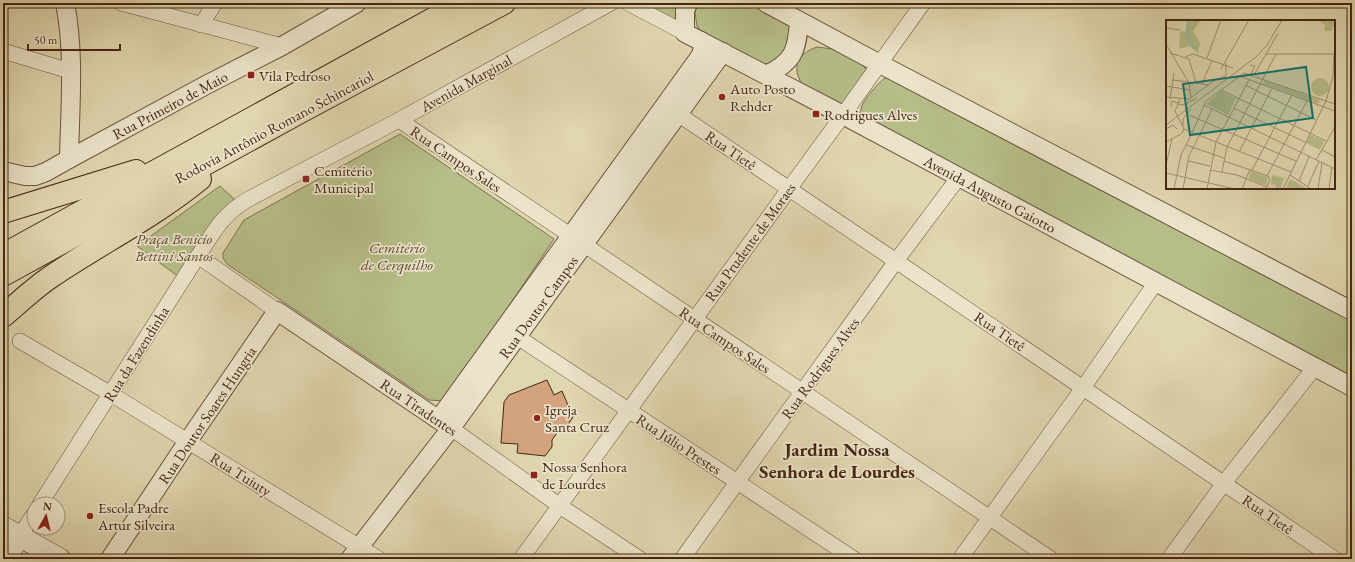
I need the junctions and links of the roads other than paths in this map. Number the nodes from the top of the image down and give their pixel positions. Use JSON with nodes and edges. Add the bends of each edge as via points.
{"nodes":[{"id":1,"x":65,"y":3,"type":"edge"},
{"id":2,"x":121,"y":3,"type":"edge"},
{"id":3,"x":215,"y":3,"type":"edge"},
{"id":4,"x":357,"y":3,"type":"edge"},
{"id":5,"x":462,"y":3,"type":"edge"},
{"id":6,"x":504,"y":3,"type":"edge"},
{"id":7,"x":513,"y":3,"type":"edge"},
{"id":8,"x":611,"y":3,"type":"edge"},
{"id":9,"x":628,"y":3,"type":"edge"},
{"id":10,"x":688,"y":3,"type":"edge"},
{"id":11,"x":766,"y":3,"type":"edge"},
{"id":12,"x":923,"y":3,"type":"edge"},
{"id":13,"x":139,"y":6,"type":"edge"},
{"id":14,"x":791,"y":12,"type":"edge"},
{"id":15,"x":483,"y":14,"type":"junction"},
{"id":16,"x":201,"y":25,"type":"junction"},
{"id":17,"x":685,"y":32,"type":"junction"},
{"id":18,"x":701,"y":41,"type":"junction"},
{"id":19,"x":282,"y":46,"type":"junction"},
{"id":20,"x":3,"y":51,"type":"edge"},
{"id":21,"x":722,"y":52,"type":"junction"},
{"id":22,"x":880,"y":64,"type":"junction"},
{"id":23,"x":70,"y":71,"type":"junction"},
{"id":24,"x":766,"y":75,"type":"junction"},
{"id":25,"x":671,"y":110,"type":"junction"},
{"id":26,"x":843,"y":115,"type":"junction"},
{"id":27,"x":399,"y":120,"type":"junction"},
{"id":28,"x":248,"y":141,"type":"junction"},
{"id":29,"x":209,"y":142,"type":"junction"},
{"id":30,"x":69,"y":159,"type":"junction"},
{"id":31,"x":3,"y":171,"type":"edge"},
{"id":32,"x":959,"y":177,"type":"junction"},
{"id":33,"x":788,"y":189,"type":"junction"},
{"id":34,"x":235,"y":208,"type":"joint"},
{"id":35,"x":3,"y":212,"type":"edge"},
{"id":36,"x":577,"y":240,"type":"junction"},
{"id":37,"x":3,"y":255,"type":"edge"},
{"id":38,"x":198,"y":256,"type":"junction"},
{"id":39,"x":896,"y":261,"type":"junction"},
{"id":40,"x":3,"y":275,"type":"edge"},
{"id":41,"x":1156,"y":282,"type":"junction"},
{"id":42,"x":278,"y":311,"type":"junction"},
{"id":43,"x":1352,"y":311,"type":"edge"},
{"id":44,"x":3,"y":316,"type":"edge"},
{"id":45,"x":694,"y":319,"type":"junction"},
{"id":46,"x":511,"y":332,"type":"junction"},
{"id":47,"x":20,"y":341,"type":"dead end"},
{"id":48,"x":1315,"y":367,"type":"junction"},
{"id":49,"x":1352,"y":387,"type":"edge"},
{"id":50,"x":1083,"y":388,"type":"junction"},
{"id":51,"x":802,"y":392,"type":"junction"},
{"id":52,"x":111,"y":394,"type":"junction"},
{"id":53,"x":628,"y":410,"type":"junction"},
{"id":54,"x":436,"y":418,"type":"junction"},
{"id":55,"x":451,"y":428,"type":"junction"},
{"id":56,"x":188,"y":441,"type":"junction"},
{"id":57,"x":738,"y":482,"type":"junction"},
{"id":58,"x":1224,"y":484,"type":"junction"},
{"id":59,"x":45,"y":496,"type":"edge"},
{"id":60,"x":560,"y":506,"type":"junction"},
{"id":61,"x":989,"y":517,"type":"junction"},
{"id":62,"x":26,"y":520,"type":"edge"},
{"id":63,"x":11,"y":532,"type":"edge"},
{"id":64,"x":354,"y":553,"type":"edge"},
{"id":65,"x":4,"y":559,"type":"edge"},
{"id":66,"x":60,"y":559,"type":"edge"},
{"id":67,"x":110,"y":559,"type":"edge"},
{"id":68,"x":379,"y":559,"type":"edge"},
{"id":69,"x":521,"y":559,"type":"edge"},
{"id":70,"x":640,"y":559,"type":"edge"},
{"id":71,"x":682,"y":559,"type":"edge"},
{"id":72,"x":854,"y":559,"type":"edge"},
{"id":73,"x":960,"y":559,"type":"edge"},
{"id":74,"x":1051,"y":559,"type":"edge"},
{"id":75,"x":1169,"y":559,"type":"edge"},
{"id":76,"x":1334,"y":559,"type":"edge"}],
"edges":[{"from":1,"to":23,"type":"street","via":[[69,24]]},
{"from":2,"to":13,"type":"street"},
{"from":3,"to":16,"type":"street"},
{"from":4,"to":19,"type":"street","name":"Rua Primeiro de Maio"},
{"from":5,"to":29,"type":"highway","name":"Rodovia Antônio Romano Schincariol"},
{"from":6,"to":15,"type":"highway","name":"Rodovia Antônio Romano Schincariol"},
{"from":7,"to":15,"type":"highway"},
{"from":8,"to":27,"type":"street","name":"Avenida Marginal"},
{"from":9,"to":17,"type":"street","name":"Avenida Augusto Gaiotto"},
{"from":10,"to":17,"type":"street","via":[[685,11]]},
{"from":11,"to":14,"type":"street"},
{"from":12,"to":22,"type":"street","name":"Rua Prudente de Moraes"},
{"from":13,"to":16,"type":"street"},
{"from":14,"to":22,"type":"street"},
{"from":14,"to":24,"type":"street","via":[[797,42],[792,55],[779,69]]},
{"from":15,"to":28,"type":"highway","name":"Rodovia Antônio Romano Schincariol"},
{"from":16,"to":19,"type":"street"},
{"from":17,"to":18,"type":"street","name":"Avenida Augusto Gaiotto"},
{"from":18,"to":21,"type":"street","name":"Avenida Augusto Gaiotto"},
{"from":18,"to":25,"type":"street","name":"Rua Doutor Campos","via":[[701,55]]},
{"from":19,"to":30,"type":"street","name":"Rua Primeiro de Maio"},
{"from":20,"to":23,"type":"street"},
{"from":21,"to":24,"type":"street","name":"Avenida Augusto Gaiotto"},
{"from":21,"to":25,"type":"street","name":"Rua Doutor Campos"},
{"from":22,"to":26,"type":"street","name":"Rua Prudente de Moraes"},
{"from":22,"to":43,"type":"street"},
{"from":23,"to":30,"type":"street"},
{"from":24,"to":26,"type":"street","name":"Avenida Augusto Gaiotto"},
{"from":25,"to":33,"type":"street","name":"Rua Tietê"},
{"from":25,"to":36,"type":"street","name":"Rua Doutor Campos"},
{"from":26,"to":32,"type":"street","name":"Avenida Augusto Gaiotto"},
{"from":26,"to":33,"type":"street","name":"Rua Prudente de Moraes"},
{"from":27,"to":34,"type":"street","name":"Avenida Marginal"},
{"from":27,"to":36,"type":"street","name":"Rua Campos Sales"},
{"from":28,"to":40,"type":"highway","name":"Rodovia Antônio Romano Schincariol"},
{"from":28,"to":44,"type":"highway","via":[[186,191],[54,274]]},
{"from":29,"to":35,"type":"highway","via":[[147,167]]},
{"from":29,"to":37,"type":"highway","name":"Rodovia Antônio Romano Schincariol"},
{"from":30,"to":31,"type":"street","name":"Rua Primeiro de Maio","via":[[36,176]]},
{"from":32,"to":39,"type":"street","name":"Rua Rodrigues Alves"},
{"from":32,"to":41,"type":"street","name":"Avenida Augusto Gaiotto"},
{"from":33,"to":39,"type":"street","name":"Rua Tietê"},
{"from":33,"to":45,"type":"street","name":"Rua Prudente de Moraes"},
{"from":34,"to":38,"type":"street","name":"Rua da Fazendinha","via":[[221,221]]},
{"from":36,"to":45,"type":"street","name":"Rua Campos Sales"},
{"from":36,"to":46,"type":"street","name":"Rua Doutor Campos"},
{"from":38,"to":42,"type":"street","name":"Rua Tiradentes"},
{"from":38,"to":52,"type":"street","name":"Rua da Fazendinha"},
{"from":39,"to":50,"type":"street","name":"Rua Tietê"},
{"from":39,"to":51,"type":"street","name":"Rua Rodrigues Alves"},
{"from":41,"to":48,"type":"street","name":"Avenida Augusto Gaiotto"},
{"from":41,"to":50,"type":"street"},
{"from":42,"to":54,"type":"street","name":"Rua Tiradentes"},
{"from":42,"to":56,"type":"street","name":"Rua Doutor Soares Hungria"},
{"from":45,"to":51,"type":"street","name":"Rua Campos Sales"},
{"from":45,"to":53,"type":"street","name":"Rua Prudente de Moraes"},
{"from":46,"to":53,"type":"street","name":"Rua Júlio Prestes"},
{"from":46,"to":54,"type":"street","name":"Rua Doutor Campos","via":[[444,412]]},
{"from":46,"to":55,"type":"street","name":"Rua Doutor Campos"},
{"from":47,"to":52,"type":"street","name":"Rua Tuiuty"},
{"from":48,"to":49,"type":"street","name":"Avenida Augusto Gaiotto"},
{"from":48,"to":58,"type":"street"},
{"from":50,"to":58,"type":"street","name":"Rua Tietê"},
{"from":50,"to":61,"type":"street"},
{"from":51,"to":57,"type":"street","name":"Rua Rodrigues Alves"},
{"from":51,"to":61,"type":"street","name":"Rua Campos Sales"},
{"from":52,"to":56,"type":"street","name":"Rua Tuiuty"},
{"from":52,"to":59,"type":"street","name":"Rua da Fazendinha"},
{"from":53,"to":57,"type":"street","name":"Rua Júlio Prestes"},
{"from":53,"to":60,"type":"street","name":"Rua Prudente de Moraes"},
{"from":54,"to":55,"type":"street","name":"Rua Tiradentes"},
{"from":55,"to":60,"type":"street","name":"Rua Tiradentes"},
{"from":55,"to":64,"type":"street","name":"Rua Doutor Campos"},
{"from":56,"to":64,"type":"street","name":"Rua Tuiuty"},
{"from":56,"to":67,"type":"street","name":"Rua Doutor Soares Hungria"},
{"from":57,"to":71,"type":"street","name":"Rua Rodrigues Alves"},
{"from":57,"to":72,"type":"street","name":"Rua Júlio Prestes"},
{"from":58,"to":75,"type":"street"},
{"from":58,"to":76,"type":"street","name":"Rua Tietê"},
{"from":60,"to":69,"type":"street","name":"Rua Prudente de Moraes"},
{"from":60,"to":70,"type":"street","name":"Rua Tiradentes"},
{"from":61,"to":73,"type":"street"},
{"from":61,"to":74,"type":"street","name":"Rua Campos Sales"},
{"from":62,"to":63,"type":"street"},
{"from":63,"to":65,"type":"main road"},
{"from":63,"to":66,"type":"main road"},
{"from":64,"to":68,"type":"street","name":"Rua Tuiuty"}]}
